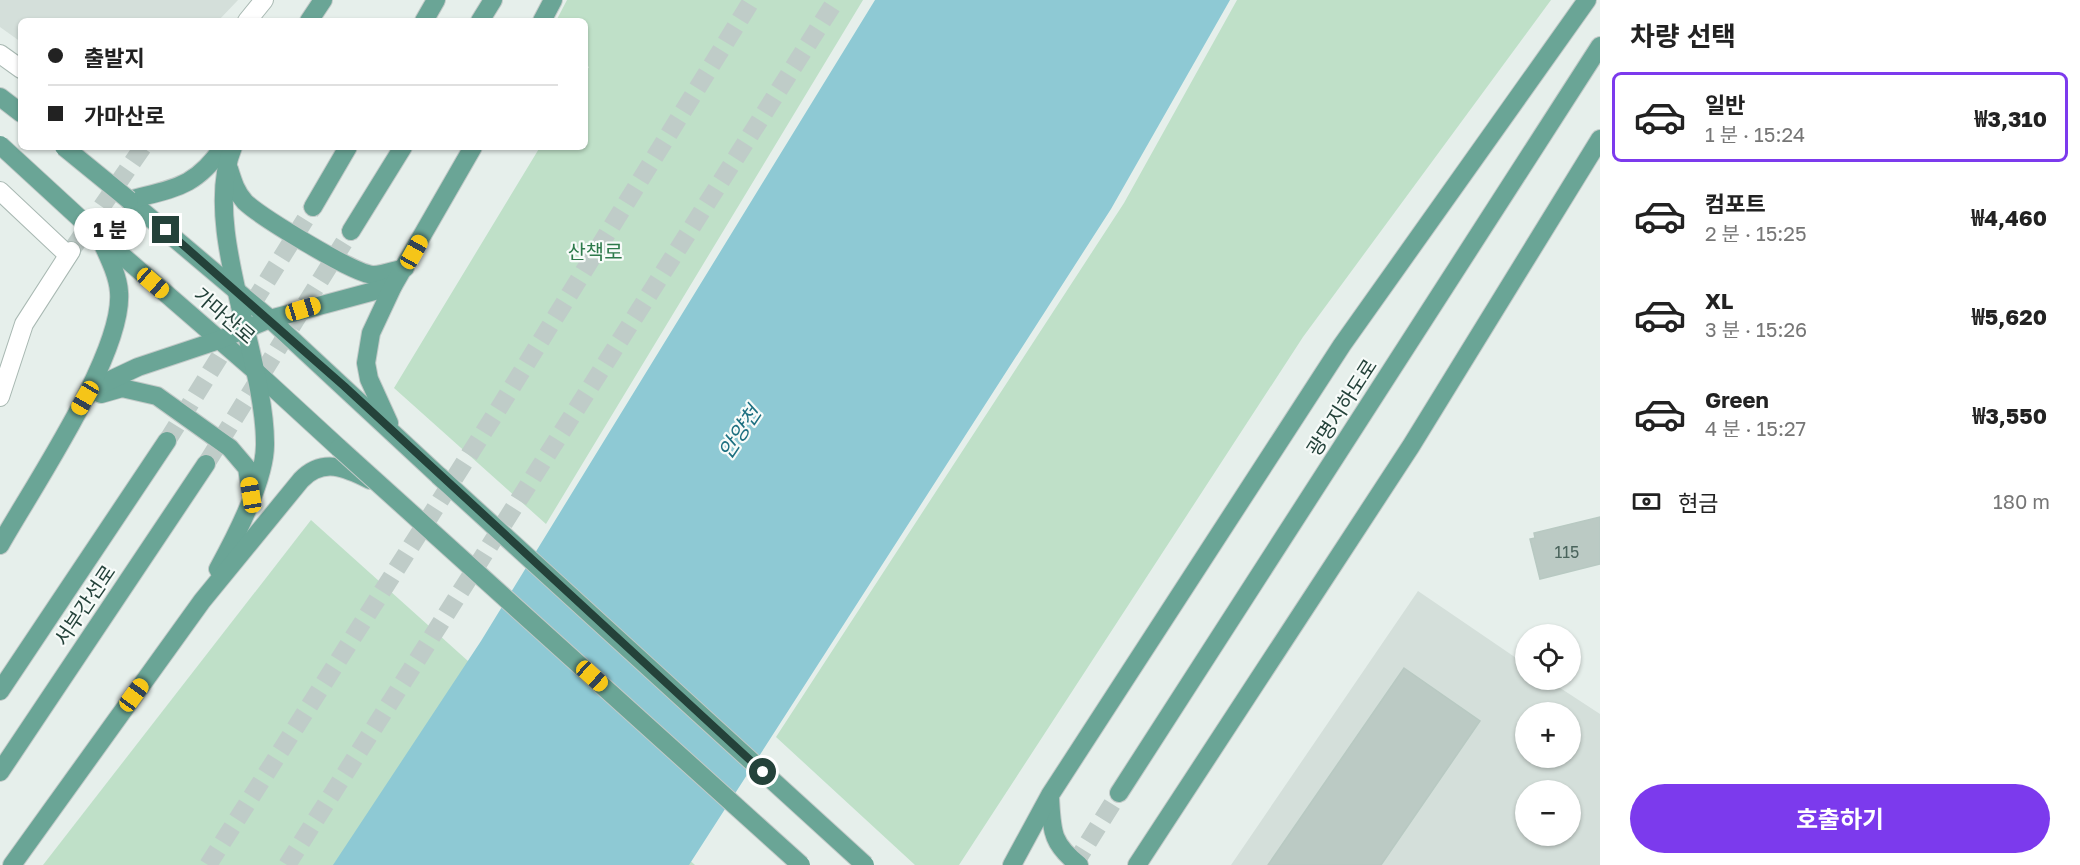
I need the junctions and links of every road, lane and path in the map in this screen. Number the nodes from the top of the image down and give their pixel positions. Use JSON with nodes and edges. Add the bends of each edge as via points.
{"nodes":[{"id":1,"x":264,"y":0,"type":"edge"},
{"id":2,"x":324,"y":0,"type":"edge"},
{"id":3,"x":436,"y":0,"type":"edge"},
{"id":4,"x":493,"y":0,"type":"edge"},
{"id":5,"x":553,"y":0,"type":"edge"},
{"id":6,"x":1587,"y":0,"type":"edge"},
{"id":7,"x":249,"y":18,"type":"edge"},
{"id":8,"x":311,"y":18,"type":"edge"},
{"id":9,"x":426,"y":18,"type":"edge"},
{"id":10,"x":482,"y":18,"type":"edge"},
{"id":11,"x":544,"y":18,"type":"edge"},
{"id":12,"x":1600,"y":46,"type":"edge"},
{"id":13,"x":0,"y":54,"type":"edge"},
{"id":14,"x":18,"y":67,"type":"edge"},
{"id":15,"x":0,"y":97,"type":"edge"},
{"id":16,"x":18,"y":111,"type":"edge"},
{"id":17,"x":1600,"y":139,"type":"edge"},
{"id":18,"x":0,"y":146,"type":"edge"},
{"id":19,"x":68,"y":150,"type":"edge"},
{"id":20,"x":346,"y":150,"type":"edge"},
{"id":21,"x":401,"y":150,"type":"edge"},
{"id":22,"x":471,"y":150,"type":"edge"},
{"id":23,"x":228,"y":153,"type":"edge"},
{"id":24,"x":0,"y":191,"type":"edge"},
{"id":25,"x":129,"y":200,"type":"junction"},
{"id":26,"x":313,"y":207,"type":"tunnel mouth"},
{"id":27,"x":351,"y":231,"type":"tunnel mouth"},
{"id":28,"x":99,"y":236,"type":"junction"},
{"id":29,"x":405,"y":268,"type":"junction"},
{"id":30,"x":393,"y":286,"type":"junction"},
{"id":31,"x":238,"y":293,"type":"junction"},
{"id":32,"x":270,"y":319,"type":"junction"},
{"id":33,"x":246,"y":330,"type":"junction"},
{"id":34,"x":219,"y":340,"type":"junction"},
{"id":35,"x":253,"y":369,"type":"junction"},
{"id":36,"x":0,"y":397,"type":"edge"},
{"id":37,"x":85,"y":398,"type":"junction"},
{"id":38,"x":373,"y":406,"type":"junction"},
{"id":39,"x":167,"y":441,"type":"tunnel mouth"},
{"id":40,"x":206,"y":464,"type":"tunnel mouth"},
{"id":41,"x":384,"y":488,"type":"junction"},
{"id":42,"x":251,"y":495,"type":"junction"},
{"id":43,"x":0,"y":545,"type":"edge"},
{"id":44,"x":202,"y":601,"type":"junction"},
{"id":45,"x":0,"y":691,"type":"edge"},
{"id":46,"x":0,"y":772,"type":"edge"},
{"id":47,"x":1119,"y":793,"type":"tunnel mouth"},
{"id":48,"x":1050,"y":795,"type":"junction"},
{"id":49,"x":1142,"y":858,"type":"edge"},
{"id":50,"x":12,"y":865,"type":"edge"},
{"id":51,"x":801,"y":865,"type":"edge"},
{"id":52,"x":865,"y":865,"type":"edge"},
{"id":53,"x":1012,"y":865,"type":"edge"},
{"id":54,"x":1079,"y":865,"type":"edge"},
{"id":55,"x":1127,"y":865,"type":"edge"}],
"edges":[{"from":1,"to":7,"type":"street"},
{"from":2,"to":8,"type":"main road"},
{"from":3,"to":9,"type":"main road"},
{"from":4,"to":10,"type":"main road"},
{"from":5,"to":11,"type":"main road"},
{"from":6,"to":48,"type":"main road","via":[[1342,345]]},
{"from":12,"to":47,"type":"main road","name":"광명지하도로"},
{"from":13,"to":14,"type":"street"},
{"from":15,"to":16,"type":"main road"},
{"from":17,"to":49,"type":"main road","via":[[1411,446]]},
{"from":18,"to":28,"type":"main road","name":"가마산로","bridge":true},
{"from":19,"to":25,"type":"main road","name":"가마산로","bridge":true},
{"from":20,"to":26,"type":"main road"},
{"from":21,"to":27,"type":"main road"},
{"from":22,"to":29,"type":"main road"},
{"from":23,"to":25,"type":"main road","via":[[193,181]]},
{"from":23,"to":29,"type":"main road","via":[[234,186],[246,202],[286,230],[359,271],[374,274]]},
{"from":23,"to":31,"type":"main road","via":[[224,192]]},
{"from":24,"to":36,"type":"street","via":[[69,253],[24,324]]},
{"from":25,"to":31,"type":"main road","name":"가마산로"},
{"from":28,"to":34,"type":"main road","name":"가마산로"},
{"from":28,"to":37,"type":"main road","via":[[119,292],[112,339]]},
{"from":29,"to":30,"type":"main road"},
{"from":30,"to":32,"type":"main road"},
{"from":30,"to":38,"type":"main road","via":[[371,333],[368,349]]},
{"from":31,"to":32,"type":"main road","name":"가마산로"},
{"from":31,"to":33,"type":"main road"},
{"from":32,"to":33,"type":"main road"},
{"from":32,"to":38,"type":"main road","name":"가마산로"},
{"from":33,"to":34,"type":"main road"},
{"from":33,"to":35,"type":"main road"},
{"from":34,"to":35,"type":"main road","name":"가마산로"},
{"from":34,"to":37,"type":"main road","via":[[138,367],[104,383]]},
{"from":35,"to":41,"type":"main road","name":"가마산로","bridge":true},
{"from":35,"to":42,"type":"main road","via":[[263,402],[265,447]]},
{"from":37,"to":42,"type":"main road","via":[[122,388],[157,396],[230,448],[247,468]]},
{"from":37,"to":43,"type":"main road"},
{"from":38,"to":52,"type":"main road","name":"가마산로","bridge":true,"via":[[398,437]]},
{"from":39,"to":45,"type":"main road","name":"서부간선로"},
{"from":40,"to":46,"type":"main road","name":"서부간선로"},
{"from":41,"to":44,"type":"main road","bridge":true,"via":[[350,470],[328,465],[310,470]]},
{"from":41,"to":51,"type":"main road","bridge":true},
{"from":42,"to":44,"type":"main road","via":[[236,535]]},
{"from":44,"to":50,"type":"main road"},
{"from":48,"to":53,"type":"main road"},
{"from":48,"to":54,"type":"main road","via":[[1052,833],[1063,853]]},
{"from":49,"to":55,"type":"main road"}]}
